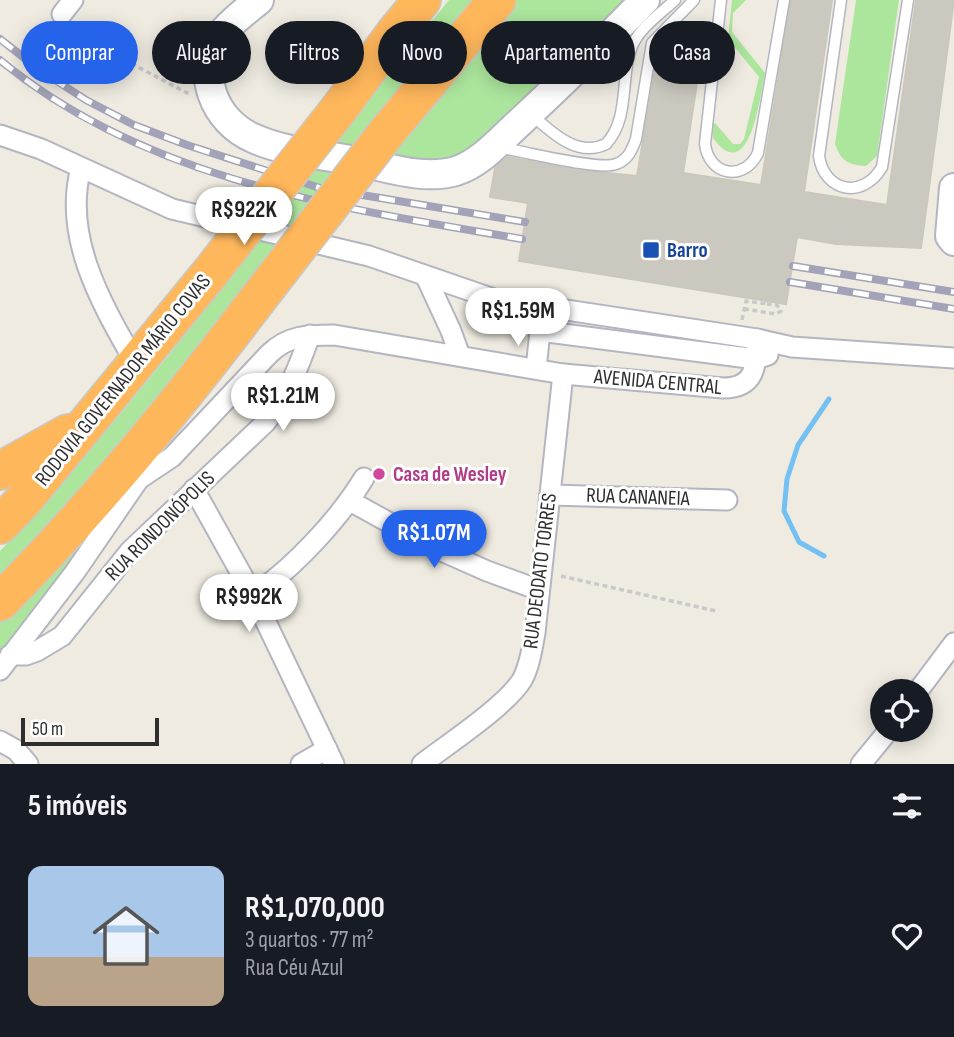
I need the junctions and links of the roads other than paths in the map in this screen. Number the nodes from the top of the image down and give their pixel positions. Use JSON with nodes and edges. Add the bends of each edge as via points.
{"nodes":[{"id":1,"x":259,"y":0,"type":"edge"},
{"id":2,"x":422,"y":0,"type":"edge"},
{"id":3,"x":497,"y":0,"type":"edge"},
{"id":4,"x":645,"y":0,"type":"edge"},
{"id":5,"x":675,"y":0,"type":"edge"},
{"id":6,"x":694,"y":0,"type":"edge"},
{"id":7,"x":721,"y":0,"type":"edge"},
{"id":8,"x":784,"y":0,"type":"edge"},
{"id":9,"x":841,"y":0,"type":"edge"},
{"id":10,"x":908,"y":0,"type":"edge"},
{"id":11,"x":673,"y":21,"type":"edge"},
{"id":12,"x":719,"y":21,"type":"edge"},
{"id":13,"x":649,"y":53,"type":"edge"},
{"id":14,"x":712,"y":84,"type":"edge"},
{"id":15,"x":530,"y":113,"type":"junction"},
{"id":16,"x":0,"y":135,"type":"edge"},
{"id":17,"x":493,"y":146,"type":"junction"},
{"id":18,"x":81,"y":168,"type":"junction"},
{"id":19,"x":954,"y":188,"type":"edge"},
{"id":20,"x":954,"y":240,"type":"edge"},
{"id":21,"x":426,"y":277,"type":"junction"},
{"id":22,"x":526,"y":303,"type":"junction"},
{"id":23,"x":540,"y":331,"type":"junction"},
{"id":24,"x":310,"y":335,"type":"junction"},
{"id":25,"x":757,"y":339,"type":"junction"},
{"id":26,"x":792,"y":347,"type":"junction"},
{"id":27,"x":460,"y":356,"type":"junction"},
{"id":28,"x":954,"y":358,"type":"edge"},
{"id":29,"x":756,"y":359,"type":"junction"},
{"id":30,"x":212,"y":360,"type":"junction"},
{"id":31,"x":136,"y":364,"type":"junction"},
{"id":32,"x":536,"y":369,"type":"junction"},
{"id":33,"x":563,"y":373,"type":"junction"},
{"id":34,"x":87,"y":422,"type":"junction"},
{"id":35,"x":0,"y":471,"type":"edge"},
{"id":36,"x":364,"y":478,"type":"dead end"},
{"id":37,"x":139,"y":479,"type":"junction"},
{"id":38,"x":194,"y":489,"type":"junction"},
{"id":39,"x":550,"y":495,"type":"junction"},
{"id":40,"x":727,"y":500,"type":"dead end"},
{"id":41,"x":350,"y":501,"type":"junction"},
{"id":42,"x":0,"y":525,"type":"edge"},
{"id":43,"x":540,"y":581,"type":"junction"},
{"id":44,"x":253,"y":595,"type":"junction"},
{"id":45,"x":0,"y":602,"type":"edge"},
{"id":46,"x":954,"y":643,"type":"edge"},
{"id":47,"x":5,"y":662,"type":"edge"},
{"id":48,"x":927,"y":679,"type":"edge"},
{"id":49,"x":0,"y":741,"type":"edge"},
{"id":50,"x":879,"y":742,"type":"edge"},
{"id":51,"x":330,"y":757,"type":"edge"},
{"id":52,"x":28,"y":764,"type":"edge"},
{"id":53,"x":301,"y":764,"type":"edge"},
{"id":54,"x":422,"y":764,"type":"edge"},
{"id":55,"x":861,"y":764,"type":"edge"}],
"edges":[{"from":1,"to":17,"type":"street","via":[[219,37],[209,70],[211,93],[235,128],[282,148],[423,174],[455,171],[476,162]]},
{"from":2,"to":31,"type":"highway","name":"RODOVIA GOVERNADOR MÁRIO COVAS","bridge":true},
{"from":3,"to":30,"type":"highway","bridge":true,"via":[[387,132]]},
{"from":4,"to":15,"type":"street"},
{"from":5,"to":15,"type":"lane","via":[[634,42],[620,123],[606,144],[572,145]]},
{"from":6,"to":11,"type":"lane"},
{"from":7,"to":12,"type":"lane"},
{"from":8,"to":14,"type":"lane","via":[[758,153],[748,167],[732,172],[710,160],[705,144]]},
{"from":9,"to":10,"type":"lane","via":[[819,156],[828,176],[850,188],[866,185],[882,167]]},
{"from":13,"to":17,"type":"lane","via":[[632,150],[625,160],[607,167]]},
{"from":15,"to":17,"type":"street"},
{"from":16,"to":18,"type":"street","name":"AVENIDA CENTRAL"},
{"from":18,"to":21,"type":"street","name":"AVENIDA CENTRAL","via":[[172,209],[369,256]]},
{"from":18,"to":31,"type":"street","via":[[76,197],[90,278]]},
{"from":19,"to":20,"type":"street","via":[[950,236]]},
{"from":21,"to":22,"type":"street","name":"AVENIDA CENTRAL","via":[[495,299]]},
{"from":21,"to":27,"type":"street"},
{"from":22,"to":23,"type":"street"},
{"from":22,"to":25,"type":"street","name":"AVENIDA CENTRAL"},
{"from":23,"to":29,"type":"street","name":"AVENIDA CENTRAL"},
{"from":23,"to":32,"type":"street"},
{"from":24,"to":27,"type":"street","name":"AVENIDA CENTRAL"},
{"from":24,"to":37,"type":"street","via":[[278,345],[172,457]]},
{"from":24,"to":38,"type":"street","name":"RUA RONDONÓPOLIS","via":[[283,400],[248,441]]},
{"from":25,"to":26,"type":"street","name":"AVENIDA CENTRAL"},
{"from":25,"to":29,"type":"street"},
{"from":26,"to":28,"type":"street","name":"AVENIDA CENTRAL"},
{"from":26,"to":29,"type":"street","name":"AVENIDA CENTRAL"},
{"from":27,"to":32,"type":"street","name":"AVENIDA CENTRAL"},
{"from":29,"to":33,"type":"street","name":"AVENIDA CENTRAL","via":[[749,379],[734,388]]},
{"from":30,"to":37,"type":"highway","via":[[197,398]]},
{"from":30,"to":45,"type":"highway","via":[[105,490]]},
{"from":31,"to":34,"type":"highway","name":"RODOVIA GOVERNADOR MÁRIO COVAS"},
{"from":32,"to":33,"type":"street","name":"AVENIDA CENTRAL"},
{"from":33,"to":39,"type":"street","name":"RUA DEODATO TORRES"},
{"from":34,"to":35,"type":"highway"},
{"from":34,"to":42,"type":"highway","name":"RODOVIA GOVERNADOR MÁRIO COVAS"},
{"from":36,"to":41,"type":"street"},
{"from":37,"to":47,"type":"street"},
{"from":38,"to":44,"type":"street"},
{"from":38,"to":47,"type":"street","name":"RUA RONDONÓPOLIS","via":[[130,551],[62,636]]},
{"from":39,"to":40,"type":"street","name":"RUA CANANEIA"},
{"from":39,"to":43,"type":"street","name":"RUA DEODATO TORRES"},
{"from":41,"to":43,"type":"street","via":[[487,571]]},
{"from":41,"to":44,"type":"street","via":[[281,575]]},
{"from":43,"to":54,"type":"street","name":"RUA DEODATO TORRES","via":[[532,650],[523,678],[503,701]]},
{"from":44,"to":51,"type":"street"},
{"from":46,"to":48,"type":"street"},
{"from":49,"to":52,"type":"street"},
{"from":50,"to":55,"type":"street"},
{"from":51,"to":53,"type":"street"}]}
